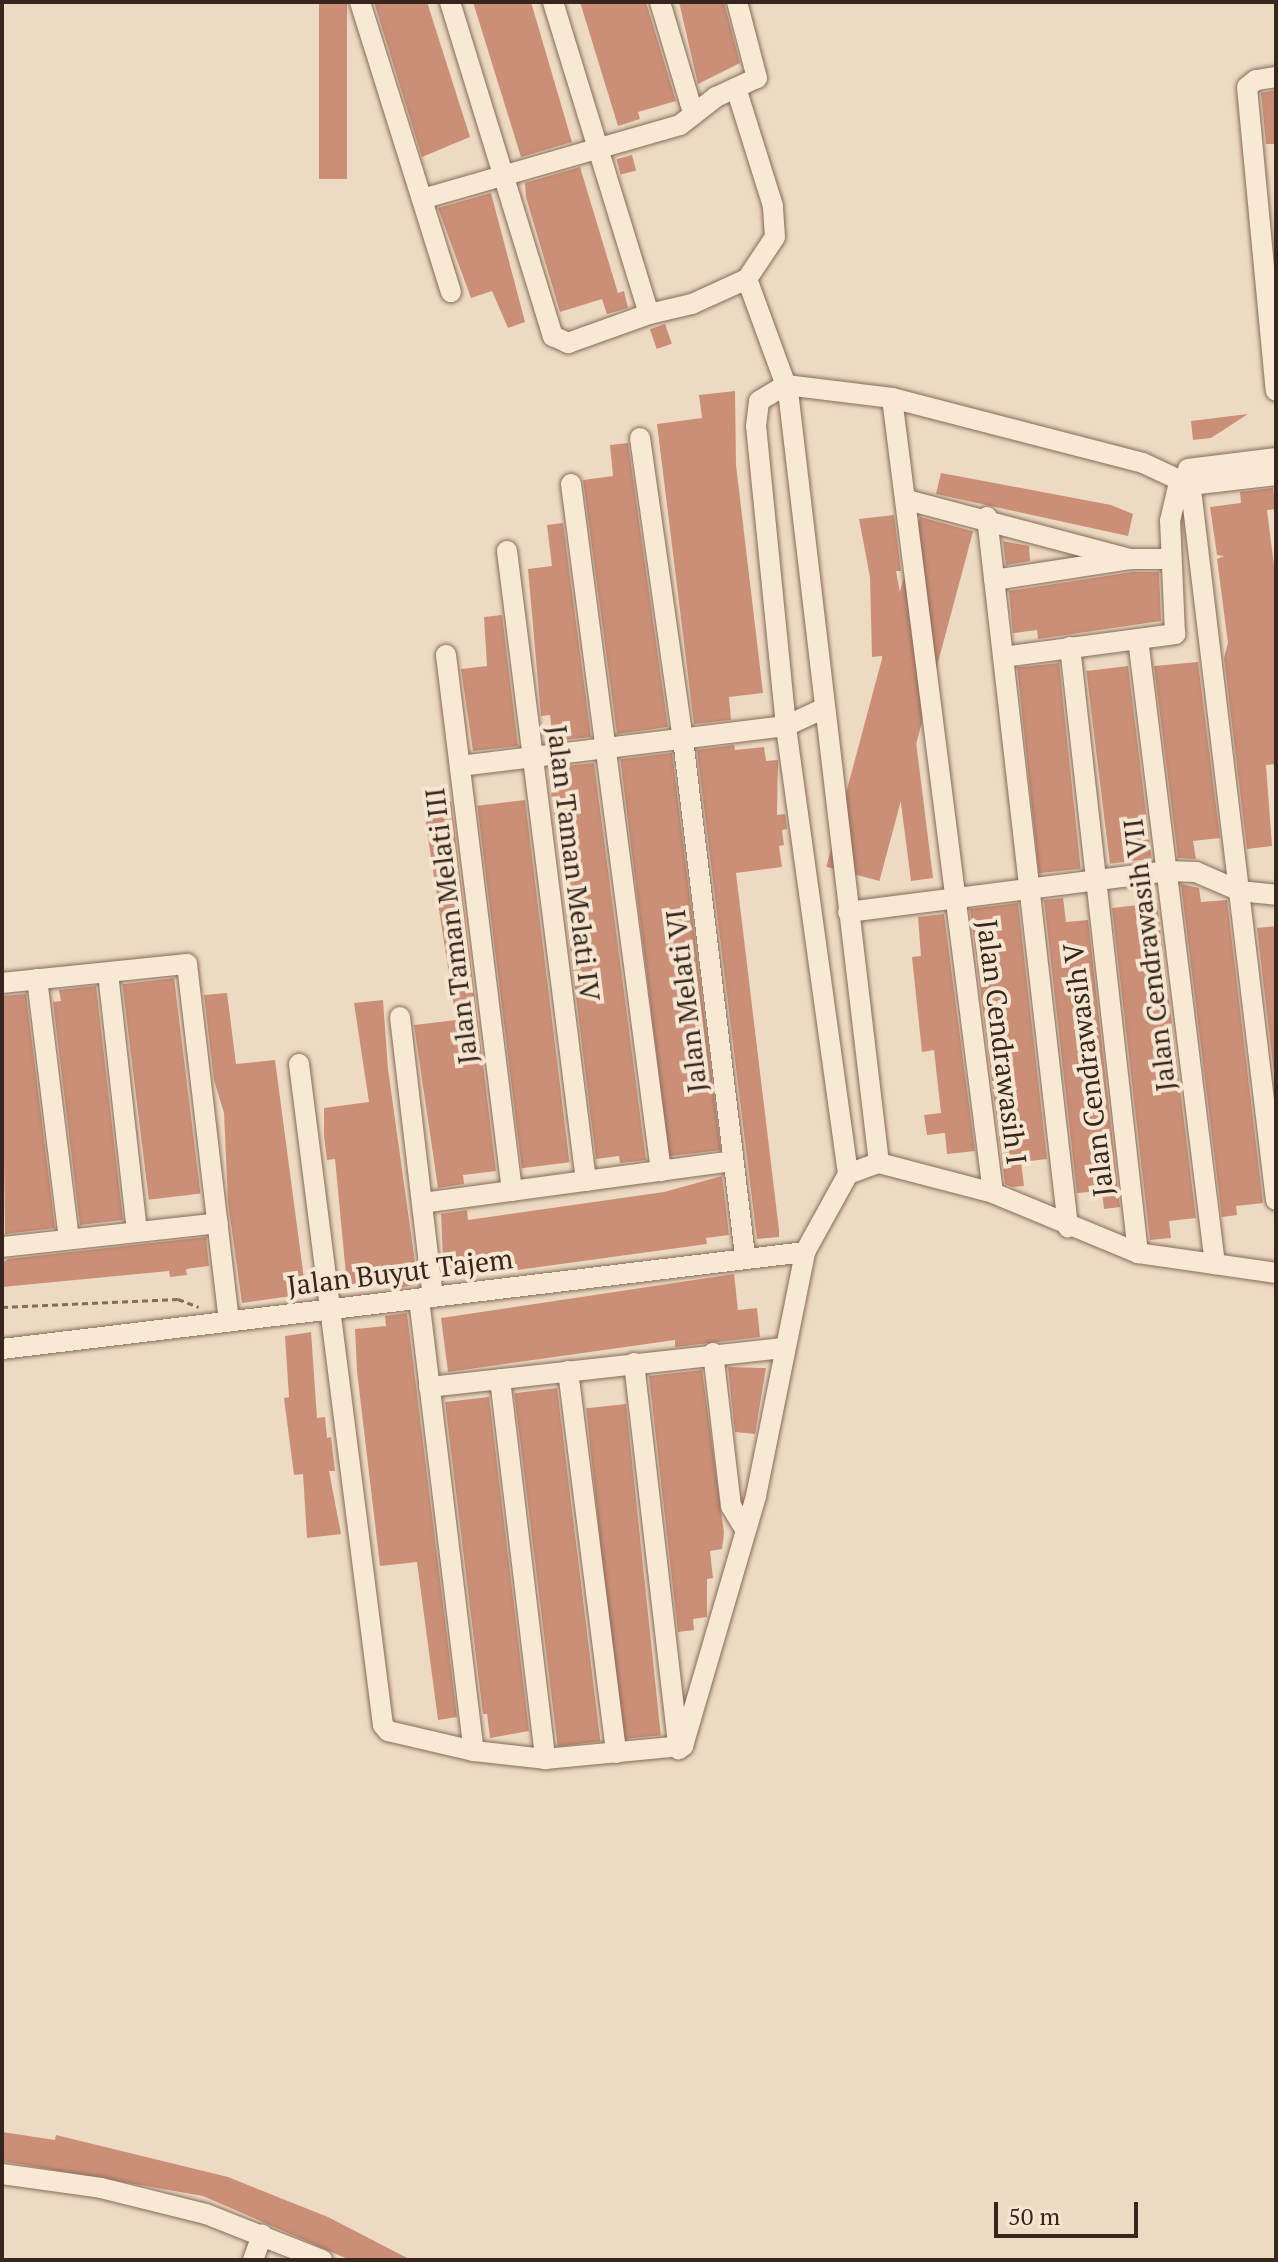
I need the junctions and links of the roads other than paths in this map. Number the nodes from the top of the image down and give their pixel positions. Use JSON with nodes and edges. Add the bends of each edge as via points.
{"nodes":[{"id":1,"x":360,"y":2,"type":"edge"},
{"id":2,"x":450,"y":2,"type":"edge"},
{"id":3,"x":553,"y":2,"type":"edge"},
{"id":4,"x":660,"y":2,"type":"edge"},
{"id":5,"x":737,"y":2,"type":"edge"},
{"id":6,"x":1276,"y":77,"type":"edge"},
{"id":7,"x":736,"y":88,"type":"junction"},
{"id":8,"x":693,"y":113,"type":"junction"},
{"id":9,"x":598,"y":147,"type":"junction"},
{"id":10,"x":503,"y":176,"type":"junction"},
{"id":11,"x":422,"y":199,"type":"junction"},
{"id":12,"x":747,"y":279,"type":"junction"},
{"id":13,"x":451,"y":292,"type":"dead end"},
{"id":14,"x":649,"y":314,"type":"junction"},
{"id":15,"x":781,"y":376,"type":"junction"},
{"id":16,"x":1276,"y":391,"type":"edge"},
{"id":17,"x":892,"y":398,"type":"junction"},
{"id":18,"x":640,"y":438,"type":"dead end"},
{"id":19,"x":1276,"y":458,"type":"edge"},
{"id":20,"x":1276,"y":475,"type":"edge"},
{"id":21,"x":1185,"y":478,"type":"junction"},
{"id":22,"x":571,"y":484,"type":"dead end"},
{"id":23,"x":907,"y":500,"type":"junction"},
{"id":24,"x":987,"y":517,"type":"junction"},
{"id":25,"x":507,"y":551,"type":"dead end"},
{"id":26,"x":1131,"y":559,"type":"junction"},
{"id":27,"x":1170,"y":559,"type":"junction"},
{"id":28,"x":994,"y":580,"type":"junction"},
{"id":29,"x":1138,"y":639,"type":"junction"},
{"id":30,"x":1070,"y":647,"type":"junction"},
{"id":31,"x":446,"y":655,"type":"dead end"},
{"id":32,"x":1003,"y":657,"type":"junction"},
{"id":33,"x":822,"y":709,"type":"junction"},
{"id":34,"x":786,"y":726,"type":"junction"},
{"id":35,"x":683,"y":739,"type":"junction"},
{"id":36,"x":606,"y":748,"type":"junction"},
{"id":37,"x":532,"y":757,"type":"junction"},
{"id":38,"x":460,"y":766,"type":"junction"},
{"id":39,"x":1168,"y":871,"type":"junction"},
{"id":40,"x":1093,"y":881,"type":"junction"},
{"id":41,"x":1030,"y":887,"type":"junction"},
{"id":42,"x":1240,"y":891,"type":"junction"},
{"id":43,"x":1276,"y":895,"type":"edge"},
{"id":44,"x":955,"y":897,"type":"junction"},
{"id":45,"x":848,"y":912,"type":"junction"},
{"id":46,"x":108,"y":973,"type":"junction"},
{"id":47,"x":37,"y":979,"type":"junction"},
{"id":48,"x":2,"y":983,"type":"edge"},
{"id":49,"x":400,"y":1017,"type":"dead end"},
{"id":50,"x":299,"y":1064,"type":"dead end"},
{"id":51,"x":733,"y":1161,"type":"junction"},
{"id":52,"x":879,"y":1163,"type":"junction"},
{"id":53,"x":661,"y":1171,"type":"junction"},
{"id":54,"x":848,"y":1174,"type":"junction"},
{"id":55,"x":586,"y":1181,"type":"junction"},
{"id":56,"x":512,"y":1191,"type":"junction"},
{"id":57,"x":993,"y":1193,"type":"junction"},
{"id":58,"x":1276,"y":1200,"type":"edge"},
{"id":59,"x":422,"y":1203,"type":"junction"},
{"id":60,"x":218,"y":1223,"type":"junction"},
{"id":61,"x":1068,"y":1227,"type":"junction"},
{"id":62,"x":137,"y":1231,"type":"junction"},
{"id":63,"x":69,"y":1239,"type":"junction"},
{"id":64,"x":2,"y":1247,"type":"edge"},
{"id":65,"x":805,"y":1252,"type":"junction"},
{"id":66,"x":1138,"y":1253,"type":"junction"},
{"id":67,"x":745,"y":1256,"type":"junction"},
{"id":68,"x":1215,"y":1264,"type":"junction"},
{"id":69,"x":1276,"y":1273,"type":"edge"},
{"id":70,"x":426,"y":1298,"type":"junction"},
{"id":71,"x":328,"y":1309,"type":"junction"},
{"id":72,"x":221,"y":1323,"type":"junction"},
{"id":73,"x":782,"y":1348,"type":"junction"},
{"id":74,"x":2,"y":1349,"type":"edge"},
{"id":75,"x":713,"y":1353,"type":"junction"},
{"id":76,"x":634,"y":1363,"type":"junction"},
{"id":77,"x":568,"y":1371,"type":"junction"},
{"id":78,"x":500,"y":1379,"type":"junction"},
{"id":79,"x":429,"y":1387,"type":"junction"},
{"id":80,"x":745,"y":1529,"type":"junction"},
{"id":81,"x":679,"y":1749,"type":"junction"},
{"id":82,"x":474,"y":1751,"type":"junction"},
{"id":83,"x":616,"y":1753,"type":"junction"},
{"id":84,"x":545,"y":1759,"type":"junction"},
{"id":85,"x":2,"y":2174,"type":"edge"},
{"id":86,"x":257,"y":2249,"type":"edge"},
{"id":87,"x":322,"y":2260,"type":"edge"}],
"edges":[{"from":1,"to":11,"type":"street"},
{"from":2,"to":10,"type":"street"},
{"from":3,"to":9,"type":"street"},
{"from":4,"to":8,"type":"street"},
{"from":5,"to":7,"type":"street","via":[[759,76]]},
{"from":6,"to":16,"type":"street","via":[[1247,87]]},
{"from":7,"to":8,"type":"street"},
{"from":7,"to":12,"type":"street","via":[[773,206],[775,237]]},
{"from":8,"to":9,"type":"street","via":[[671,129]]},
{"from":9,"to":10,"type":"street"},
{"from":9,"to":14,"type":"street"},
{"from":10,"to":11,"type":"street"},
{"from":10,"to":14,"type":"street","via":[[553,336],[568,343]]},
{"from":11,"to":13,"type":"street"},
{"from":12,"to":14,"type":"street","via":[[692,304]]},
{"from":12,"to":15,"type":"street"},
{"from":15,"to":17,"type":"street"},
{"from":15,"to":33,"type":"street"},
{"from":15,"to":34,"type":"street","via":[[759,401],[756,426]]},
{"from":17,"to":21,"type":"street","via":[[1031,430]]},
{"from":17,"to":23,"type":"street","name":"Jalan Cendrawasih I"},
{"from":18,"to":35,"type":"street","name":"Jalan Melati VI"},
{"from":19,"to":21,"type":"street"},
{"from":20,"to":21,"type":"street"},
{"from":21,"to":27,"type":"street","via":[[1171,505]]},
{"from":21,"to":42,"type":"street"},
{"from":22,"to":36,"type":"street"},
{"from":23,"to":24,"type":"street"},
{"from":23,"to":44,"type":"street","name":"Jalan Cendrawasih I"},
{"from":24,"to":26,"type":"street"},
{"from":24,"to":28,"type":"street"},
{"from":25,"to":37,"type":"street","name":"Jalan Taman Melati IV"},
{"from":26,"to":27,"type":"street"},
{"from":26,"to":28,"type":"street"},
{"from":27,"to":29,"type":"street","via":[[1175,634]]},
{"from":28,"to":32,"type":"street"},
{"from":29,"to":30,"type":"street"},
{"from":29,"to":39,"type":"street","name":"Jalan Cendrawasih VII"},
{"from":30,"to":32,"type":"street"},
{"from":30,"to":40,"type":"street","name":"Jalan Cendrawasih V"},
{"from":31,"to":38,"type":"street","name":"Jalan Taman Melati III"},
{"from":32,"to":41,"type":"street"},
{"from":33,"to":34,"type":"street"},
{"from":33,"to":45,"type":"street"},
{"from":34,"to":35,"type":"street"},
{"from":34,"to":54,"type":"street"},
{"from":35,"to":36,"type":"street"},
{"from":35,"to":51,"type":"street","name":"Jalan Melati VI"},
{"from":36,"to":37,"type":"street"},
{"from":36,"to":53,"type":"street"},
{"from":37,"to":38,"type":"street"},
{"from":37,"to":55,"type":"street","name":"Jalan Taman Melati IV"},
{"from":38,"to":56,"type":"street","name":"Jalan Taman Melati III"},
{"from":39,"to":40,"type":"street"},
{"from":39,"to":42,"type":"street","via":[[1196,872]]},
{"from":39,"to":68,"type":"street","name":"Jalan Cendrawasih VII"},
{"from":40,"to":41,"type":"street"},
{"from":40,"to":66,"type":"street","name":"Jalan Cendrawasih V"},
{"from":41,"to":44,"type":"street"},
{"from":41,"to":61,"type":"street"},
{"from":42,"to":43,"type":"street"},
{"from":42,"to":58,"type":"street"},
{"from":44,"to":45,"type":"street"},
{"from":44,"to":57,"type":"street","name":"Jalan Cendrawasih I"},
{"from":45,"to":52,"type":"street"},
{"from":46,"to":47,"type":"street"},
{"from":46,"to":60,"type":"street","via":[[187,964]]},
{"from":46,"to":62,"type":"street"},
{"from":47,"to":48,"type":"street"},
{"from":47,"to":63,"type":"street"},
{"from":49,"to":59,"type":"street"},
{"from":50,"to":71,"type":"street"},
{"from":51,"to":53,"type":"street"},
{"from":51,"to":67,"type":"street","name":"Jalan Melati VI"},
{"from":52,"to":54,"type":"street"},
{"from":52,"to":57,"type":"street"},
{"from":53,"to":55,"type":"street"},
{"from":54,"to":65,"type":"street"},
{"from":55,"to":56,"type":"street"},
{"from":56,"to":59,"type":"street"},
{"from":57,"to":61,"type":"street"},
{"from":59,"to":70,"type":"street"},
{"from":60,"to":62,"type":"street"},
{"from":60,"to":72,"type":"street"},
{"from":61,"to":66,"type":"street"},
{"from":62,"to":63,"type":"street"},
{"from":63,"to":64,"type":"street"},
{"from":65,"to":67,"type":"street","name":"Jalan Buyut Tajem"},
{"from":65,"to":73,"type":"street"},
{"from":66,"to":68,"type":"street"},
{"from":67,"to":70,"type":"street","name":"Jalan Buyut Tajem"},
{"from":68,"to":69,"type":"street"},
{"from":70,"to":71,"type":"street","name":"Jalan Buyut Tajem"},
{"from":70,"to":79,"type":"street"},
{"from":71,"to":72,"type":"street","name":"Jalan Buyut Tajem"},
{"from":71,"to":82,"type":"street","via":[[383,1725],[388,1731]]},
{"from":72,"to":74,"type":"street","name":"Jalan Buyut Tajem"},
{"from":73,"to":75,"type":"street"},
{"from":73,"to":80,"type":"street"},
{"from":75,"to":76,"type":"street"},
{"from":75,"to":80,"type":"street","via":[[731,1506]]},
{"from":76,"to":77,"type":"street"},
{"from":76,"to":81,"type":"street"},
{"from":77,"to":78,"type":"street"},
{"from":77,"to":83,"type":"street"},
{"from":78,"to":79,"type":"street"},
{"from":78,"to":84,"type":"street"},
{"from":79,"to":82,"type":"street"},
{"from":80,"to":81,"type":"street"},
{"from":81,"to":83,"type":"street"},
{"from":82,"to":84,"type":"street"},
{"from":83,"to":84,"type":"street"},
{"from":85,"to":86,"type":"street","via":[[101,2188],[206,2214]]},
{"from":86,"to":87,"type":"street"}]}
